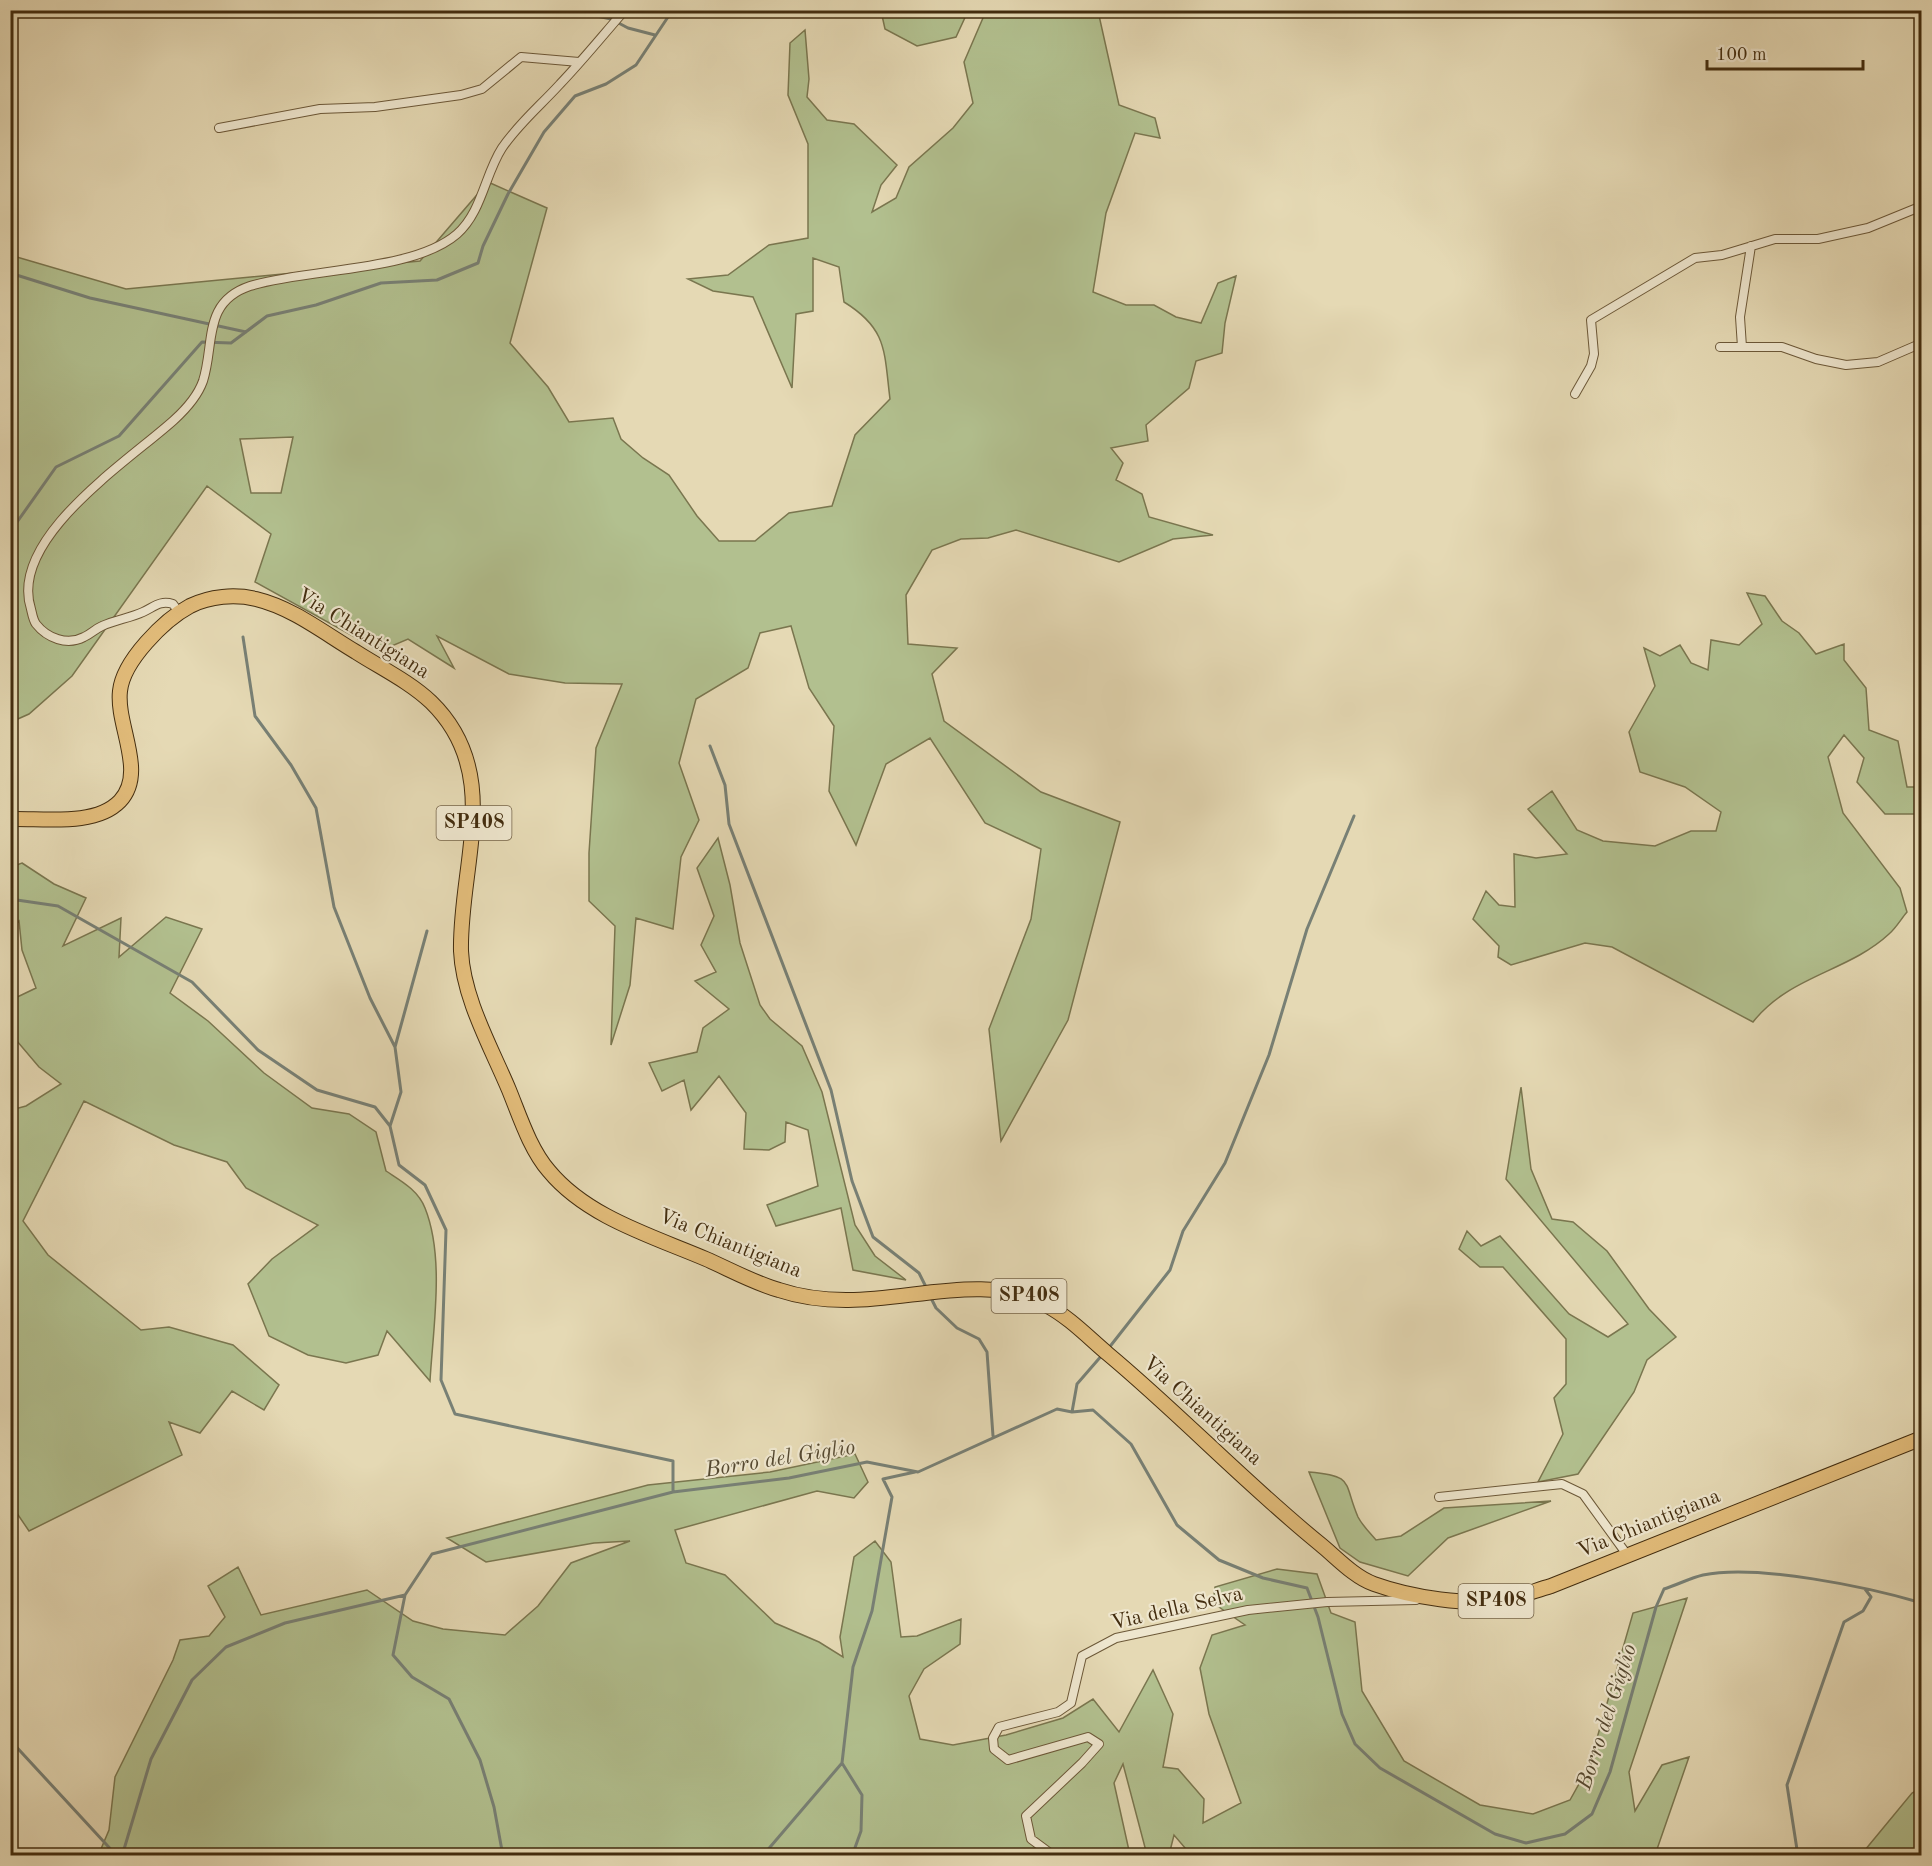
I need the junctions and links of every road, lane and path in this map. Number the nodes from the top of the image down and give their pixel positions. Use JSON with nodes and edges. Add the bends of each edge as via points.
{"nodes":[{"id":1,"x":625,"y":10,"type":"edge"},
{"id":2,"x":579,"y":62,"type":"junction"},
{"id":3,"x":219,"y":128,"type":"dead end"},
{"id":4,"x":1922,"y":206,"type":"edge"},
{"id":5,"x":1751,"y":246,"type":"junction"},
{"id":6,"x":1922,"y":343,"type":"edge"},
{"id":7,"x":1742,"y":346,"type":"junction"},
{"id":8,"x":1720,"y":347,"type":"dead end"},
{"id":9,"x":1575,"y":394,"type":"dead end"},
{"id":10,"x":180,"y":614,"type":"junction"},
{"id":11,"x":10,"y":819,"type":"edge"},
{"id":12,"x":1922,"y":1438,"type":"edge"},
{"id":13,"x":1439,"y":1497,"type":"dead end"},
{"id":14,"x":1628,"y":1556,"type":"junction"},
{"id":15,"x":1431,"y":1600,"type":"junction"},
{"id":16,"x":1054,"y":1856,"type":"edge"}],
"edges":[{"from":1,"to":2,"type":"street"},
{"from":2,"to":3,"type":"street","via":[[520,57],[482,89],[461,95],[375,107],[320,109]]},
{"from":2,"to":10,"type":"street","via":[[518,126],[500,151],[468,220],[443,244],[420,255],[284,278],[247,287],[230,296],[212,323],[206,367],[195,396],[176,419],[61,518],[38,554],[29,577],[28,599],[35,623],[54,639],[84,638],[94,629],[159,603],[172,604]]},
{"from":4,"to":5,"type":"street","via":[[1868,228],[1818,239],[1775,239]]},
{"from":5,"to":7,"type":"street","via":[[1740,317]]},
{"from":5,"to":9,"type":"street","via":[[1695,258],[1591,320],[1594,354]]},
{"from":6,"to":7,"type":"street","via":[[1878,362],[1846,365],[1782,347]]},
{"from":7,"to":8,"type":"street"},
{"from":10,"to":11,"type":"main road","name":"Via Chiantigiana","number":"SP408","via":[[137,654],[123,677],[120,719],[131,771],[121,800],[103,813],[83,818]]},
{"from":10,"to":15,"type":"main road","name":"Via Chiantigiana","number":"SP408","via":[[211,599],[238,596],[284,608],[418,691],[449,723],[465,755],[473,784],[475,817],[461,929],[461,959],[472,1003],[530,1141],[545,1167],[568,1192],[604,1214],[774,1289],[811,1298],[895,1298],[992,1289],[1022,1293],[1052,1308],[1096,1344],[1297,1526],[1368,1582]]},
{"from":12,"to":14,"type":"main road","name":"Via Chiantigiana","number":"SP408"},
{"from":13,"to":14,"type":"street","via":[[1562,1484],[1583,1494]]},
{"from":14,"to":15,"type":"main road","name":"Via Chiantigiana","number":"SP408","via":[[1503,1601]]},
{"from":15,"to":16,"type":"street","name":"Via della Selva","via":[[1327,1602],[1248,1610],[1116,1638],[1082,1656],[1071,1703],[1058,1712],[999,1727],[993,1738],[994,1749],[1008,1761],[1088,1737],[1099,1744],[1026,1816],[1030,1839]]}]}
